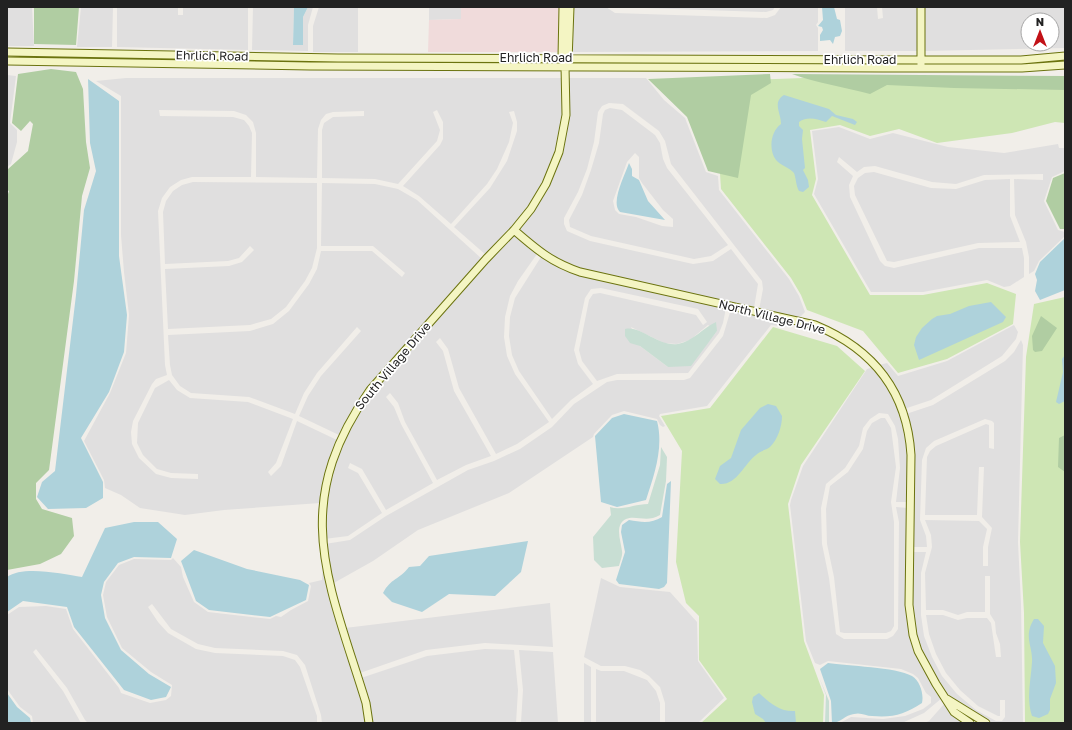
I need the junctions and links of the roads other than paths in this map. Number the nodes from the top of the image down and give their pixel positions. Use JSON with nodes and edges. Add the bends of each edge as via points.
{"nodes":[{"id":1,"x":563,"y":7,"type":"edge"},
{"id":2,"x":570,"y":7,"type":"edge"},
{"id":3,"x":921,"y":7,"type":"edge"},
{"id":4,"x":7,"y":52,"type":"edge"},
{"id":5,"x":1065,"y":56,"type":"edge"},
{"id":6,"x":338,"y":58,"type":"junction"},
{"id":7,"x":565,"y":58,"type":"junction"},
{"id":8,"x":7,"y":61,"type":"edge"},
{"id":9,"x":921,"y":64,"type":"junction"},
{"id":10,"x":283,"y":65,"type":"junction"},
{"id":11,"x":1065,"y":65,"type":"edge"},
{"id":12,"x":565,"y":66,"type":"junction"},
{"id":13,"x":514,"y":230,"type":"junction"},
{"id":14,"x":945,"y":699,"type":"junction"},
{"id":15,"x":369,"y":723,"type":"edge"},
{"id":16,"x":970,"y":723,"type":"edge"},
{"id":17,"x":986,"y":723,"type":"edge"}],
"edges":[{"from":1,"to":7,"type":"main road"},
{"from":2,"to":7,"type":"main road"},
{"from":3,"to":9,"type":"main road"},
{"from":4,"to":6,"type":"main road","name":"Ehrlich Road"},
{"from":5,"to":9,"type":"main road","name":"Ehrlich Road"},
{"from":6,"to":7,"type":"main road","name":"Ehrlich Road"},
{"from":6,"to":10,"type":"main road","via":[[334,61],[297,60]]},
{"from":7,"to":9,"type":"main road","name":"Ehrlich Road"},
{"from":7,"to":12,"type":"main road"},
{"from":8,"to":10,"type":"main road","name":"Ehrlich Road"},
{"from":9,"to":11,"type":"main road","name":"Ehrlich Road","via":[[1022,68]]},
{"from":9,"to":12,"type":"main road","name":"Ehrlich Road"},
{"from":10,"to":12,"type":"main road","name":"Ehrlich Road"},
{"from":12,"to":13,"type":"main road","name":"South Village Drive","via":[[566,115],[559,152],[540,196]]},
{"from":13,"to":14,"type":"main road","name":"North Village Drive","via":[[541,254],[560,265],[580,272],[815,325],[850,342],[883,373],[895,393],[906,421],[911,455],[910,619],[918,651]]},
{"from":13,"to":15,"type":"main road","name":"South Village Drive","via":[[370,390],[353,414],[332,460],[322,512],[322,542],[328,581],[366,703]]},
{"from":14,"to":16,"type":"main road","name":"North Village Drive","via":[[954,712]]},
{"from":14,"to":17,"type":"main road","name":"North Village Drive"}]}
